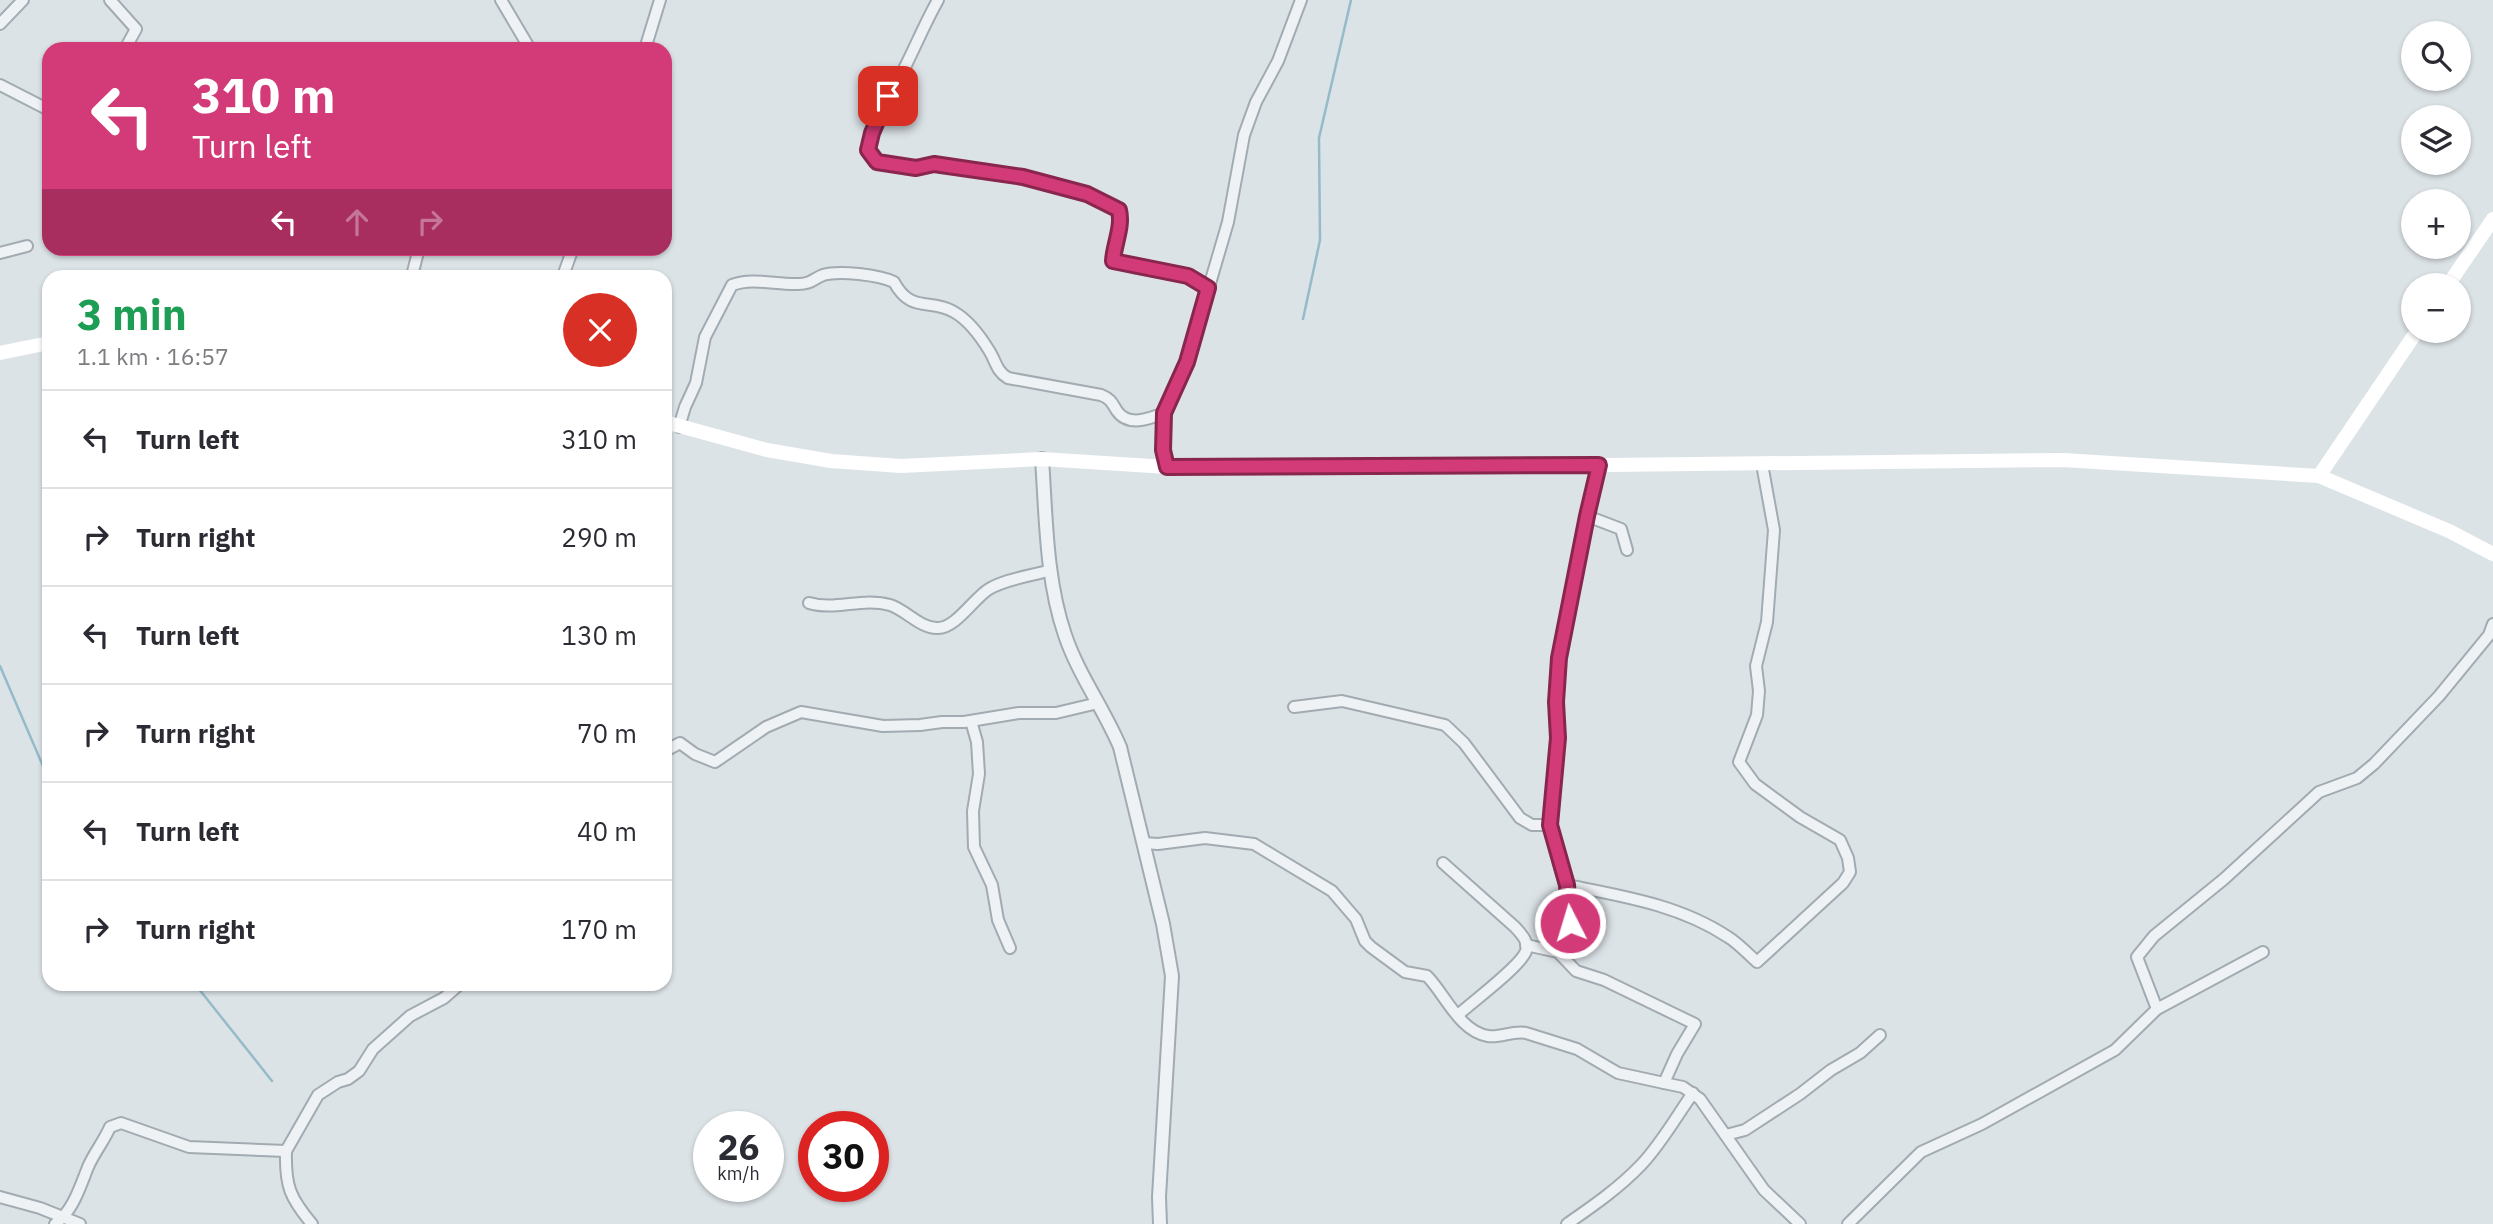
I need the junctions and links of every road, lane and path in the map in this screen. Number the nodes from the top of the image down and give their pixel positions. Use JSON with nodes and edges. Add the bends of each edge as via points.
{"nodes":[{"id":1,"x":23,"y":0,"type":"edge"},
{"id":2,"x":110,"y":0,"type":"edge"},
{"id":3,"x":501,"y":0,"type":"edge"},
{"id":4,"x":660,"y":0,"type":"edge"},
{"id":5,"x":939,"y":0,"type":"edge"},
{"id":6,"x":1301,"y":0,"type":"edge"},
{"id":7,"x":0,"y":24,"type":"edge"},
{"id":8,"x":129,"y":42,"type":"edge"},
{"id":9,"x":526,"y":42,"type":"edge"},
{"id":10,"x":647,"y":42,"type":"edge"},
{"id":11,"x":0,"y":85,"type":"edge"},
{"id":12,"x":42,"y":106,"type":"edge"},
{"id":13,"x":2493,"y":219,"type":"edge"},
{"id":14,"x":27,"y":246,"type":"dead end"},
{"id":15,"x":0,"y":253,"type":"edge"},
{"id":16,"x":2456,"y":273,"type":"edge"},
{"id":17,"x":1208,"y":288,"type":"junction"},
{"id":18,"x":2409,"y":343,"type":"edge"},
{"id":19,"x":42,"y":344,"type":"edge"},
{"id":20,"x":0,"y":353,"type":"edge"},
{"id":21,"x":1164,"y":413,"type":"junction"},
{"id":22,"x":672,"y":425,"type":"edge"},
{"id":23,"x":1042,"y":459,"type":"junction"},
{"id":24,"x":1762,"y":464,"type":"junction"},
{"id":25,"x":1599,"y":465,"type":"junction"},
{"id":26,"x":1167,"y":467,"type":"junction"},
{"id":27,"x":2319,"y":476,"type":"junction"},
{"id":28,"x":1587,"y":516,"type":"junction"},
{"id":29,"x":1627,"y":550,"type":"dead end"},
{"id":30,"x":2493,"y":554,"type":"edge"},
{"id":31,"x":1051,"y":570,"type":"junction"},
{"id":32,"x":809,"y":603,"type":"dead end"},
{"id":33,"x":2493,"y":624,"type":"edge"},
{"id":34,"x":1098,"y":703,"type":"junction"},
{"id":35,"x":1294,"y":707,"type":"dead end"},
{"id":36,"x":971,"y":721,"type":"junction"},
{"id":37,"x":672,"y":747,"type":"edge"},
{"id":38,"x":1550,"y":825,"type":"junction"},
{"id":39,"x":1143,"y":843,"type":"junction"},
{"id":40,"x":1443,"y":863,"type":"dead end"},
{"id":41,"x":1567,"y":885,"type":"junction"},
{"id":42,"x":1526,"y":944,"type":"junction"},
{"id":43,"x":1010,"y":948,"type":"dead end"},
{"id":44,"x":1558,"y":952,"type":"junction"},
{"id":45,"x":2263,"y":952,"type":"dead end"},
{"id":46,"x":452,"y":991,"type":"edge"},
{"id":47,"x":2157,"y":1009,"type":"junction"},
{"id":48,"x":1458,"y":1015,"type":"junction"},
{"id":49,"x":1880,"y":1035,"type":"dead end"},
{"id":50,"x":1664,"y":1083,"type":"junction"},
{"id":51,"x":1693,"y":1093,"type":"junction"},
{"id":52,"x":1726,"y":1135,"type":"junction"},
{"id":53,"x":286,"y":1151,"type":"junction"},
{"id":54,"x":0,"y":1197,"type":"edge"},
{"id":55,"x":65,"y":1217,"type":"junction"},
{"id":56,"x":55,"y":1224,"type":"edge"},
{"id":57,"x":80,"y":1224,"type":"edge"},
{"id":58,"x":312,"y":1224,"type":"edge"},
{"id":59,"x":1160,"y":1224,"type":"edge"},
{"id":60,"x":1567,"y":1224,"type":"edge"},
{"id":61,"x":1800,"y":1224,"type":"edge"},
{"id":62,"x":1848,"y":1224,"type":"edge"}],
"edges":[{"from":1,"to":7,"type":"street"},
{"from":2,"to":8,"type":"street","via":[[136,29]]},
{"from":3,"to":9,"type":"street"},
{"from":4,"to":10,"type":"street"},
{"from":5,"to":17,"type":"street","via":[[872,133],[868,150],[877,162],[916,168],[934,164],[1023,177],[1087,194],[1119,210],[1122,221],[1113,261],[1188,276]]},
{"from":6,"to":17,"type":"street","via":[[1244,135],[1228,222]]},
{"from":11,"to":12,"type":"street"},
{"from":13,"to":16,"type":"main road"},
{"from":14,"to":15,"type":"street"},
{"from":17,"to":21,"type":"street","via":[[1187,362]]},
{"from":18,"to":27,"type":"main road"},
{"from":19,"to":20,"type":"main road"},
{"from":21,"to":22,"type":"street","via":[[1135,421],[1123,418],[1112,401],[1101,395],[1008,378],[999,372],[976,331],[952,310],[922,305],[903,296],[894,282],[866,274],[824,275],[811,283],[742,281],[732,285],[705,337],[696,383]]},
{"from":21,"to":26,"type":"street"},
{"from":22,"to":23,"type":"main road","via":[[831,461],[901,466]]},
{"from":23,"to":26,"type":"main road"},
{"from":23,"to":31,"type":"street"},
{"from":24,"to":25,"type":"main road"},
{"from":24,"to":27,"type":"main road","via":[[2063,460]]},
{"from":24,"to":41,"type":"street","via":[[1774,530],[1767,622],[1756,666],[1757,715],[1740,762],[1755,784],[1840,840],[1850,872],[1757,962],[1729,937],[1647,900]]},
{"from":25,"to":26,"type":"main road"},
{"from":25,"to":28,"type":"street"},
{"from":27,"to":30,"type":"main road"},
{"from":28,"to":29,"type":"street","via":[[1621,529]]},
{"from":28,"to":38,"type":"street","via":[[1559,658]]},
{"from":31,"to":32,"type":"street","via":[[989,589],[940,629],[891,605],[852,602],[829,607]]},
{"from":31,"to":34,"type":"street","via":[[1065,636]]},
{"from":33,"to":47,"type":"street","via":[[2490,635],[2439,696],[2374,764],[2357,778],[2319,792],[2154,936],[2137,957]]},
{"from":34,"to":36,"type":"street","via":[[1056,713]]},
{"from":34,"to":39,"type":"street","via":[[1120,747]]},
{"from":35,"to":38,"type":"street","via":[[1342,701],[1445,724],[1520,818],[1532,825]]},
{"from":36,"to":37,"type":"street","via":[[883,726],[801,712],[766,727],[715,762],[680,743]]},
{"from":36,"to":43,"type":"street","via":[[979,774],[974,846],[992,885],[998,920]]},
{"from":38,"to":41,"type":"street"},
{"from":39,"to":48,"type":"street","via":[[1205,838],[1254,844],[1332,891],[1356,919],[1364,941],[1405,972],[1427,976]]},
{"from":39,"to":59,"type":"street","via":[[1172,976]]},
{"from":40,"to":42,"type":"street","via":[[1515,927]]},
{"from":41,"to":44,"type":"street","via":[[1570,923]]},
{"from":42,"to":44,"type":"street"},
{"from":42,"to":48,"type":"street","via":[[1521,958]]},
{"from":44,"to":50,"type":"street","via":[[1576,971],[1695,1024]]},
{"from":45,"to":47,"type":"street"},
{"from":46,"to":53,"type":"street","via":[[410,1016],[373,1049],[359,1071],[318,1095]]},
{"from":47,"to":62,"type":"street","via":[[2115,1049],[1982,1124],[1921,1152]]},
{"from":48,"to":50,"type":"street","via":[[1485,1035],[1519,1031],[1577,1049],[1618,1073]]},
{"from":49,"to":52,"type":"street","via":[[1745,1130]]},
{"from":50,"to":51,"type":"street"},
{"from":51,"to":52,"type":"street"},
{"from":51,"to":60,"type":"street","via":[[1640,1165]]},
{"from":52,"to":61,"type":"street","via":[[1764,1190]]},
{"from":53,"to":55,"type":"street","via":[[189,1147],[121,1123],[110,1127]]},
{"from":53,"to":58,"type":"street","via":[[287,1185]]},
{"from":54,"to":55,"type":"street"},
{"from":55,"to":56,"type":"street"},
{"from":55,"to":57,"type":"street"}]}
